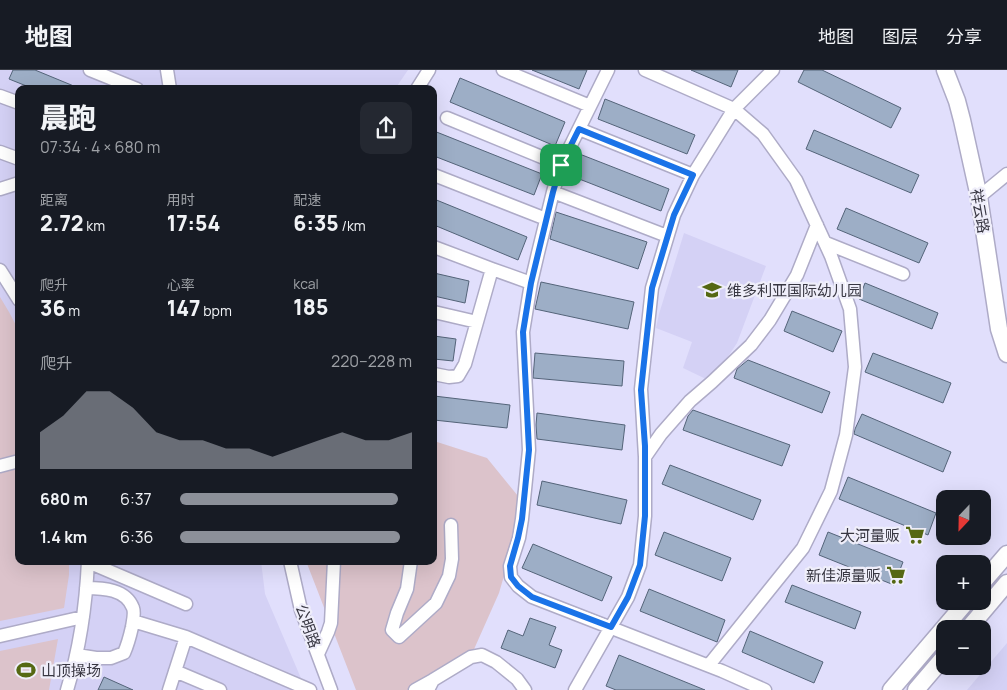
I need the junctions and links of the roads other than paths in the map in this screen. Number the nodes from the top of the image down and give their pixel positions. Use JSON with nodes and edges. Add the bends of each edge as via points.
{"nodes":[{"id":1,"x":90,"y":70,"type":"edge"},
{"id":2,"x":167,"y":70,"type":"edge"},
{"id":3,"x":429,"y":70,"type":"edge"},
{"id":4,"x":503,"y":70,"type":"edge"},
{"id":5,"x":608,"y":70,"type":"edge"},
{"id":6,"x":645,"y":70,"type":"edge"},
{"id":7,"x":773,"y":70,"type":"edge"},
{"id":8,"x":945,"y":70,"type":"edge"},
{"id":9,"x":127,"y":85,"type":"edge"},
{"id":10,"x":169,"y":85,"type":"edge"},
{"id":11,"x":420,"y":85,"type":"edge"},
{"id":12,"x":0,"y":96,"type":"edge"},
{"id":13,"x":15,"y":102,"type":"edge"},
{"id":14,"x":590,"y":106,"type":"junction"},
{"id":15,"x":734,"y":109,"type":"junction"},
{"id":16,"x":447,"y":118,"type":"dead end"},
{"id":17,"x":579,"y":129,"type":"junction"},
{"id":18,"x":0,"y":152,"type":"edge"},
{"id":19,"x":15,"y":158,"type":"edge"},
{"id":20,"x":561,"y":165,"type":"junction"},
{"id":21,"x":1007,"y":174,"type":"edge"},
{"id":22,"x":693,"y":175,"type":"junction"},
{"id":23,"x":437,"y":176,"type":"edge"},
{"id":24,"x":15,"y":184,"type":"edge"},
{"id":25,"x":0,"y":189,"type":"edge"},
{"id":26,"x":553,"y":192,"type":"junction"},
{"id":27,"x":979,"y":198,"type":"junction"},
{"id":28,"x":546,"y":219,"type":"junction"},
{"id":29,"x":817,"y":225,"type":"junction"},
{"id":30,"x":667,"y":236,"type":"junction"},
{"id":31,"x":826,"y":243,"type":"junction"},
{"id":32,"x":437,"y":248,"type":"edge"},
{"id":33,"x":0,"y":270,"type":"edge"},
{"id":34,"x":492,"y":270,"type":"junction"},
{"id":35,"x":903,"y":274,"type":"dead end"},
{"id":36,"x":531,"y":283,"type":"junction"},
{"id":37,"x":15,"y":294,"type":"edge"},
{"id":38,"x":437,"y":313,"type":"edge"},
{"id":39,"x":477,"y":322,"type":"junction"},
{"id":40,"x":1007,"y":354,"type":"edge"},
{"id":41,"x":437,"y":375,"type":"edge"},
{"id":42,"x":645,"y":457,"type":"junction"},
{"id":43,"x":15,"y":463,"type":"edge"},
{"id":44,"x":0,"y":466,"type":"edge"},
{"id":45,"x":451,"y":525,"type":"dead end"},
{"id":46,"x":1007,"y":554,"type":"edge"},
{"id":47,"x":88,"y":565,"type":"edge"},
{"id":48,"x":95,"y":565,"type":"edge"},
{"id":49,"x":291,"y":565,"type":"edge"},
{"id":50,"x":334,"y":565,"type":"edge"},
{"id":51,"x":410,"y":565,"type":"edge"},
{"id":52,"x":991,"y":573,"type":"edge"},
{"id":53,"x":1007,"y":583,"type":"edge"},
{"id":54,"x":86,"y":588,"type":"junction"},
{"id":55,"x":186,"y":604,"type":"dead end"},
{"id":56,"x":959,"y":610,"type":"edge"},
{"id":57,"x":83,"y":617,"type":"junction"},
{"id":58,"x":976,"y":620,"type":"edge"},
{"id":59,"x":133,"y":621,"type":"junction"},
{"id":60,"x":611,"y":627,"type":"junction"},
{"id":61,"x":0,"y":636,"type":"edge"},
{"id":62,"x":186,"y":637,"type":"junction"},
{"id":63,"x":318,"y":654,"type":"junction"},
{"id":64,"x":77,"y":655,"type":"junction"},
{"id":65,"x":709,"y":666,"type":"junction"},
{"id":66,"x":936,"y":667,"type":"edge"},
{"id":67,"x":175,"y":671,"type":"junction"},
{"id":68,"x":430,"y":685,"type":"edge"},
{"id":69,"x":67,"y":690,"type":"edge"},
{"id":70,"x":168,"y":690,"type":"edge"},
{"id":71,"x":220,"y":690,"type":"edge"},
{"id":72,"x":310,"y":690,"type":"edge"},
{"id":73,"x":331,"y":690,"type":"edge"},
{"id":74,"x":415,"y":690,"type":"edge"},
{"id":75,"x":525,"y":690,"type":"edge"},
{"id":76,"x":575,"y":690,"type":"edge"},
{"id":77,"x":765,"y":690,"type":"edge"},
{"id":78,"x":891,"y":690,"type":"edge"},
{"id":79,"x":916,"y":690,"type":"edge"}],
"edges":[{"from":1,"to":9,"type":"street"},
{"from":2,"to":10,"type":"street"},
{"from":3,"to":11,"type":"street"},
{"from":4,"to":14,"type":"street"},
{"from":5,"to":14,"type":"street"},
{"from":6,"to":15,"type":"street"},
{"from":7,"to":15,"type":"street"},
{"from":8,"to":27,"type":"main road","name":"祥云路","via":[[957,101]]},
{"from":12,"to":13,"type":"street"},
{"from":14,"to":17,"type":"street"},
{"from":15,"to":22,"type":"street"},
{"from":15,"to":29,"type":"street","via":[[763,134],[796,180]]},
{"from":16,"to":20,"type":"street"},
{"from":17,"to":20,"type":"street"},
{"from":17,"to":22,"type":"street"},
{"from":18,"to":19,"type":"street"},
{"from":20,"to":26,"type":"street"},
{"from":21,"to":27,"type":"street"},
{"from":22,"to":30,"type":"street"},
{"from":23,"to":28,"type":"street"},
{"from":24,"to":25,"type":"street"},
{"from":26,"to":28,"type":"street"},
{"from":26,"to":30,"type":"street"},
{"from":27,"to":40,"type":"main road","name":"祥云路","via":[[999,329]]},
{"from":28,"to":36,"type":"street"},
{"from":29,"to":31,"type":"street"},
{"from":29,"to":42,"type":"street","via":[[794,279],[770,320],[751,345],[690,401]]},
{"from":30,"to":42,"type":"street","via":[[652,288],[641,390]]},
{"from":31,"to":35,"type":"street"},
{"from":31,"to":65,"type":"street","via":[[850,309],[855,367],[846,435],[831,491],[803,548]]},
{"from":32,"to":34,"type":"street"},
{"from":33,"to":37,"type":"street"},
{"from":34,"to":36,"type":"street"},
{"from":34,"to":39,"type":"street"},
{"from":36,"to":60,"type":"street","via":[[523,332],[529,450],[522,519],[510,566],[511,577],[532,597]]},
{"from":38,"to":39,"type":"street"},
{"from":39,"to":41,"type":"street","via":[[465,364],[458,376]]},
{"from":42,"to":60,"type":"street","via":[[645,516],[640,565],[628,597]]},
{"from":43,"to":44,"type":"street"},
{"from":45,"to":51,"type":"street","via":[[449,576],[436,603],[399,637],[392,630],[407,589]]},
{"from":46,"to":52,"type":"main road"},
{"from":47,"to":54,"type":"street"},
{"from":48,"to":55,"type":"street"},
{"from":49,"to":63,"type":"street","name":"公明路","via":[[302,610]]},
{"from":50,"to":63,"type":"street","via":[[331,623]]},
{"from":53,"to":58,"type":"main road"},
{"from":54,"to":57,"type":"street"},
{"from":54,"to":59,"type":"street","via":[[104,588],[126,596],[134,609]]},
{"from":56,"to":78,"type":"main road"},
{"from":57,"to":61,"type":"street"},
{"from":57,"to":64,"type":"street"},
{"from":59,"to":62,"type":"street"},
{"from":59,"to":64,"type":"street","via":[[124,653],[111,658]]},
{"from":60,"to":65,"type":"street"},
{"from":60,"to":76,"type":"street"},
{"from":62,"to":67,"type":"street"},
{"from":62,"to":72,"type":"street"},
{"from":63,"to":73,"type":"street","name":"公明路"},
{"from":64,"to":69,"type":"street"},
{"from":65,"to":77,"type":"street"},
{"from":66,"to":79,"type":"main road"},
{"from":67,"to":70,"type":"street"},
{"from":67,"to":71,"type":"street"},
{"from":68,"to":74,"type":"street"},
{"from":68,"to":75,"type":"street","via":[[471,657],[482,655],[517,679]]}]}
